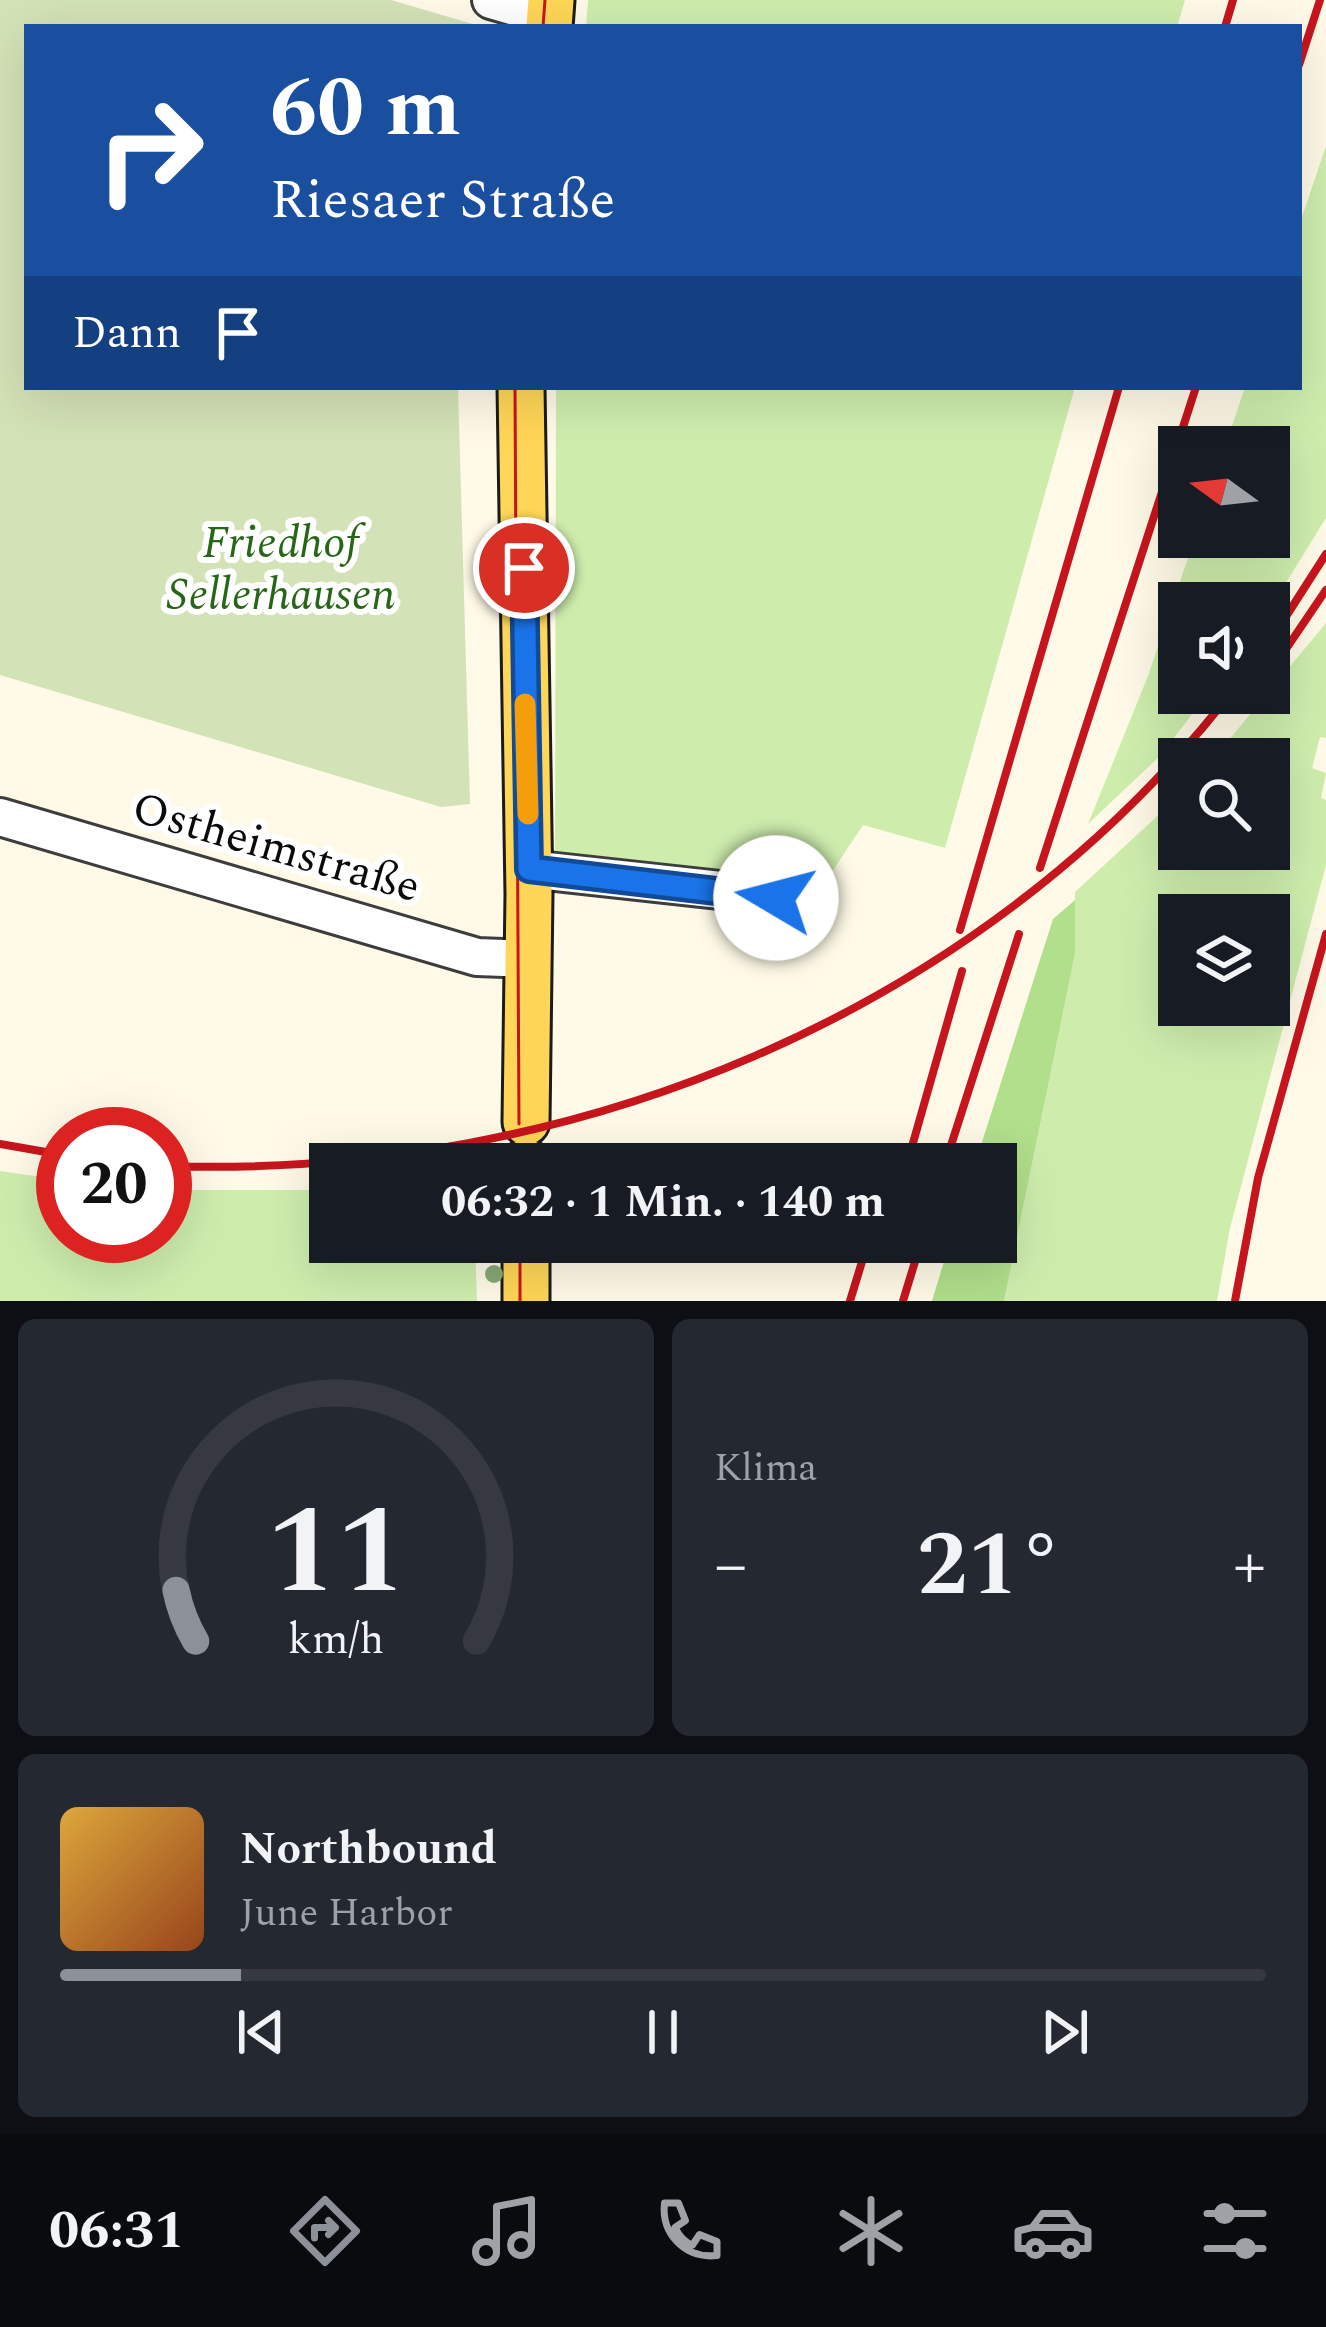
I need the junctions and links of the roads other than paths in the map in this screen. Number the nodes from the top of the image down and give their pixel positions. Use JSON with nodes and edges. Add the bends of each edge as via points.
{"nodes":[{"id":1,"x":491,"y":0,"type":"edge"},
{"id":2,"x":550,"y":15,"type":"edge"},
{"id":3,"x":521,"y":390,"type":"edge"},
{"id":4,"x":0,"y":817,"type":"edge"},
{"id":5,"x":529,"y":869,"type":"junction"},
{"id":6,"x":804,"y":904,"type":"dead end"},
{"id":7,"x":528,"y":959,"type":"junction"},
{"id":8,"x":526,"y":1143,"type":"edge"},
{"id":9,"x":526,"y":1263,"type":"edge"},
{"id":10,"x":526,"y":1301,"type":"edge"}],
"edges":[{"from":1,"to":2,"type":"street"},
{"from":3,"to":5,"type":"main road"},
{"from":4,"to":7,"type":"street","name":"Ostheimstraße","via":[[476,957]]},
{"from":5,"to":6,"type":"street"},
{"from":5,"to":7,"type":"main road"},
{"from":7,"to":8,"type":"main road"},
{"from":9,"to":10,"type":"main road"}]}
